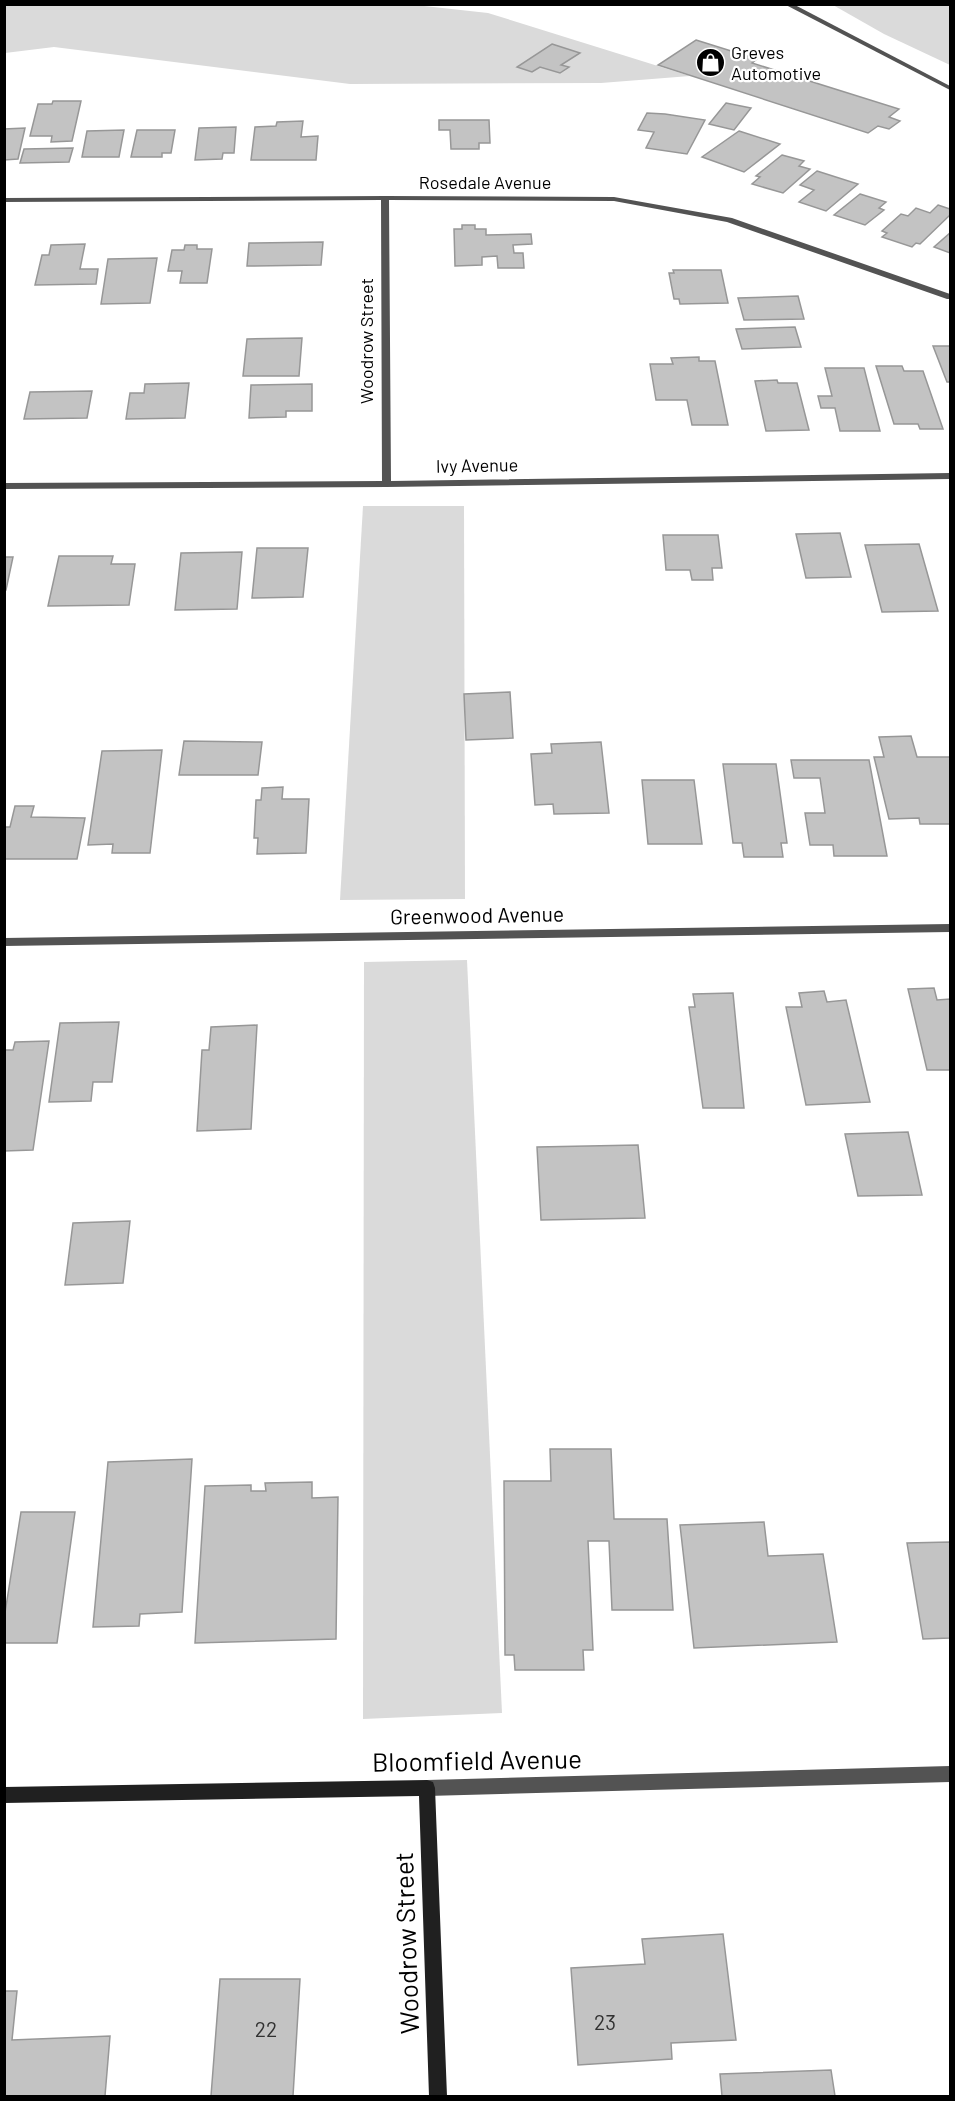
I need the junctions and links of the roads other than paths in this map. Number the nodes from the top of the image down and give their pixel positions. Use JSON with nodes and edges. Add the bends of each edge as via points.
{"nodes":[{"id":1,"x":787,"y":4,"type":"edge"},
{"id":2,"x":951,"y":88,"type":"edge"},
{"id":3,"x":385,"y":198,"type":"junction"},
{"id":4,"x":4,"y":200,"type":"edge"},
{"id":5,"x":951,"y":297,"type":"edge"},
{"id":6,"x":951,"y":476,"type":"edge"},
{"id":7,"x":387,"y":484,"type":"junction"},
{"id":8,"x":4,"y":486,"type":"edge"},
{"id":9,"x":951,"y":928,"type":"edge"},
{"id":10,"x":4,"y":942,"type":"edge"},
{"id":11,"x":951,"y":1774,"type":"edge"},
{"id":12,"x":427,"y":1788,"type":"junction"},
{"id":13,"x":4,"y":1796,"type":"edge"},
{"id":14,"x":438,"y":2097,"type":"edge"}],
"edges":[{"from":1,"to":2,"type":"street"},
{"from":3,"to":4,"type":"street","name":"Rosedale Avenue"},
{"from":3,"to":5,"type":"street","name":"Rosedale Avenue","via":[[614,199],[729,220]]},
{"from":3,"to":7,"type":"street","name":"Woodrow Street"},
{"from":6,"to":7,"type":"street","name":"Ivy Avenue"},
{"from":7,"to":8,"type":"street","name":"Ivy Avenue"},
{"from":9,"to":10,"type":"street","name":"Greenwood Avenue"},
{"from":11,"to":12,"type":"street","name":"Bloomfield Avenue"},
{"from":12,"to":13,"type":"street","name":"Bloomfield Avenue"},
{"from":12,"to":14,"type":"street","name":"Woodrow Street"}]}
